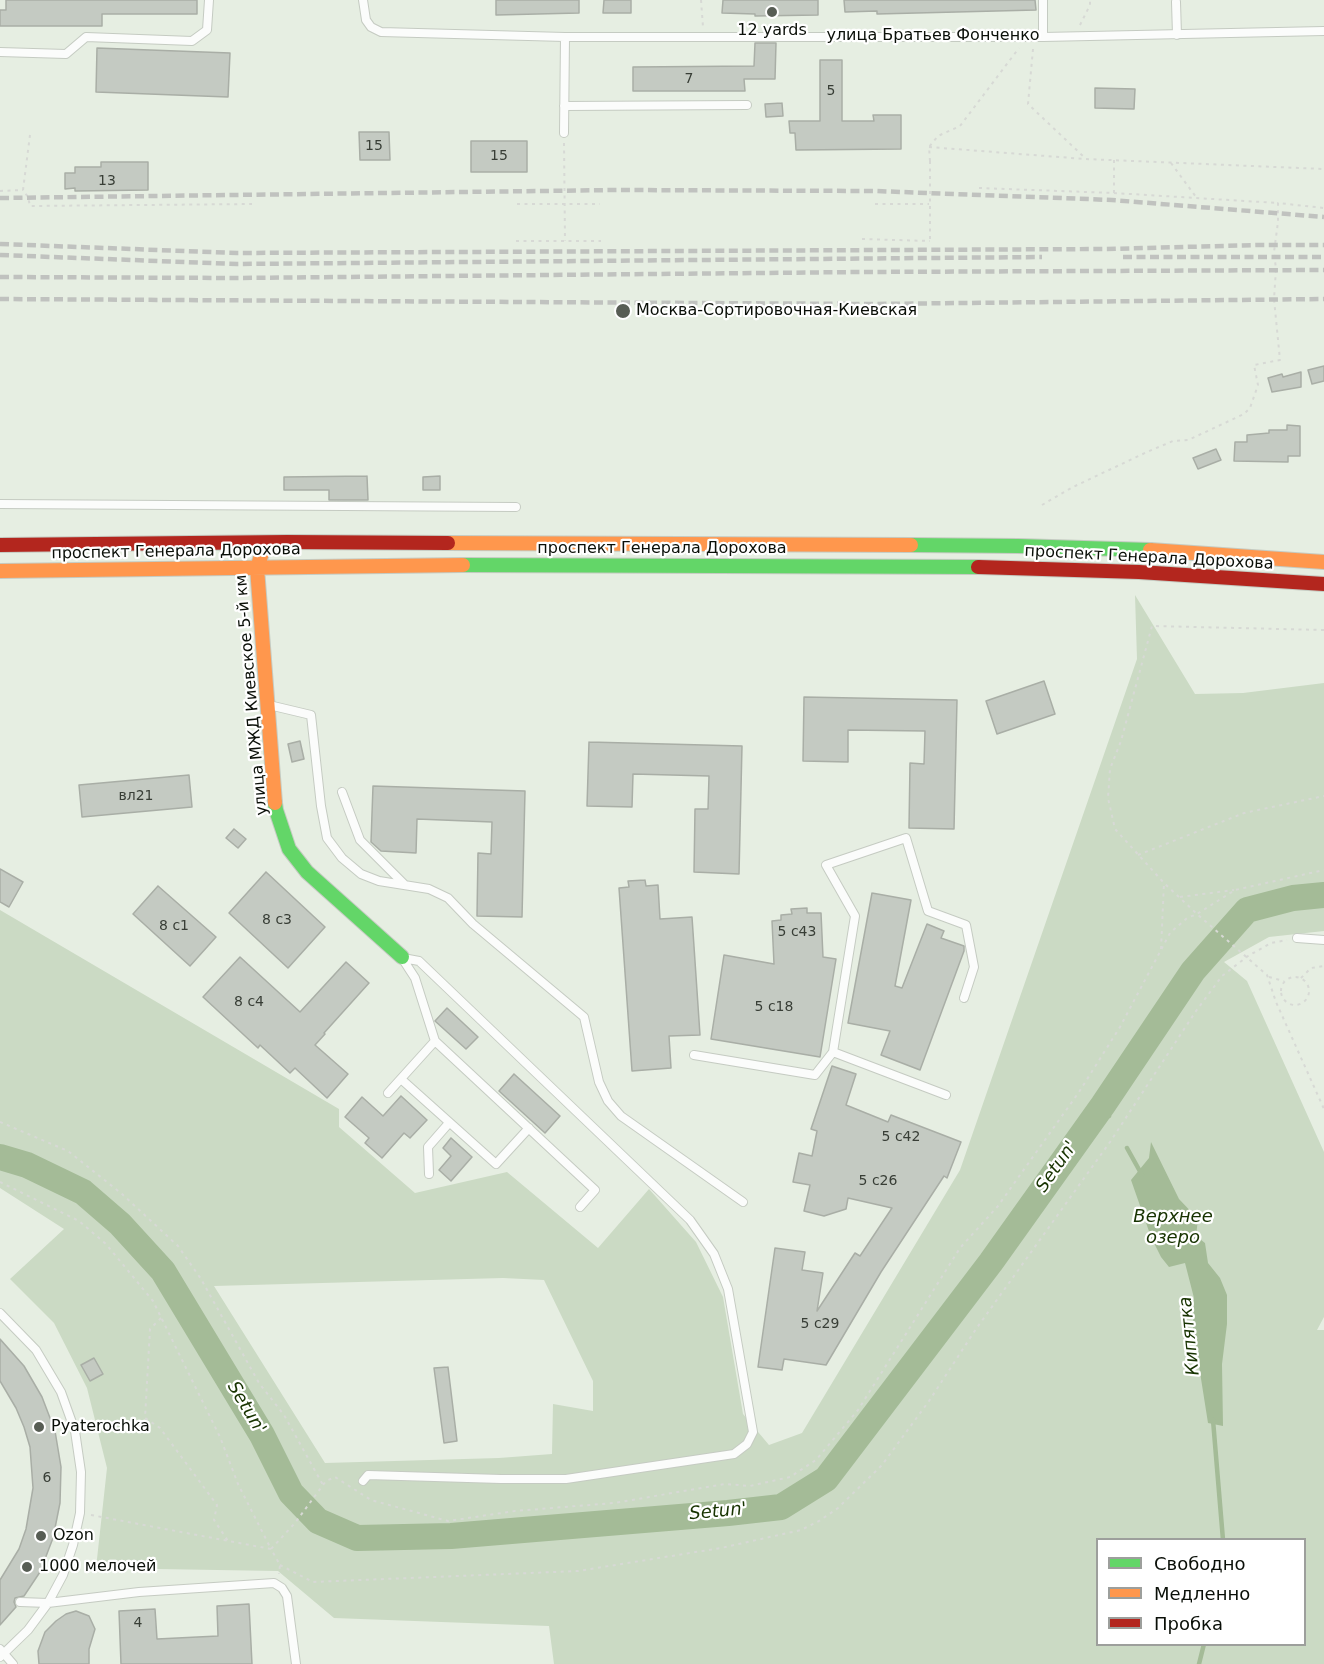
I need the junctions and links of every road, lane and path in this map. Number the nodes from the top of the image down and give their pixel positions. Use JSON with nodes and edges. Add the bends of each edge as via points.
{"nodes":[{"id":1,"x":209,"y":0,"type":"edge"},
{"id":2,"x":363,"y":0,"type":"edge"},
{"id":3,"x":701,"y":0,"type":"edge"},
{"id":4,"x":1043,"y":0,"type":"edge"},
{"id":5,"x":1090,"y":0,"type":"edge"},
{"id":6,"x":1176,"y":2,"type":"dead end"},
{"id":7,"x":1324,"y":31,"type":"edge"},
{"id":8,"x":1074,"y":35,"type":"junction"},
{"id":9,"x":1177,"y":35,"type":"junction"},
{"id":10,"x":703,"y":36,"type":"junction"},
{"id":11,"x":565,"y":37,"type":"junction"},
{"id":12,"x":1035,"y":37,"type":"junction"},
{"id":13,"x":0,"y":52,"type":"edge"},
{"id":14,"x":747,"y":105,"type":"dead end"},
{"id":15,"x":564,"y":106,"type":"junction"},
{"id":16,"x":30,"y":135,"type":"dead end"},
{"id":17,"x":564,"y":138,"type":"joint"},
{"id":18,"x":929,"y":147,"type":"junction"},
{"id":19,"x":1085,"y":159,"type":"junction"},
{"id":20,"x":1114,"y":160,"type":"junction"},
{"id":21,"x":1171,"y":163,"type":"junction"},
{"id":22,"x":1324,"y":169,"type":"edge"},
{"id":23,"x":979,"y":188,"type":"dead end"},
{"id":24,"x":24,"y":190,"type":"junction"},
{"id":25,"x":0,"y":191,"type":"edge"},
{"id":26,"x":1114,"y":193,"type":"junction"},
{"id":27,"x":1196,"y":197,"type":"junction"},
{"id":28,"x":1278,"y":203,"type":"junction"},
{"id":29,"x":252,"y":204,"type":"dead end"},
{"id":30,"x":517,"y":204,"type":"dead end"},
{"id":31,"x":564,"y":204,"type":"junction"},
{"id":32,"x":600,"y":204,"type":"dead end"},
{"id":33,"x":875,"y":204,"type":"dead end"},
{"id":34,"x":929,"y":204,"type":"junction"},
{"id":35,"x":1324,"y":208,"type":"edge"},
{"id":36,"x":862,"y":239,"type":"dead end"},
{"id":37,"x":516,"y":241,"type":"dead end"},
{"id":38,"x":565,"y":241,"type":"junction"},
{"id":39,"x":600,"y":241,"type":"dead end"},
{"id":40,"x":0,"y":504,"type":"edge"},
{"id":41,"x":1042,"y":505,"type":"dead end"},
{"id":42,"x":516,"y":507,"type":"dead end"},
{"id":43,"x":287,"y":542,"type":"junction"},
{"id":44,"x":0,"y":544,"type":"edge"},
{"id":45,"x":1324,"y":562,"type":"edge"},
{"id":46,"x":258,"y":568,"type":"junction"},
{"id":47,"x":0,"y":571,"type":"edge"},
{"id":48,"x":1324,"y":584,"type":"edge"},
{"id":49,"x":1324,"y":630,"type":"edge"},
{"id":50,"x":268,"y":704,"type":"junction"},
{"id":51,"x":342,"y":792,"type":"dead end"},
{"id":52,"x":1324,"y":796,"type":"edge"},
{"id":53,"x":1138,"y":855,"type":"junction"},
{"id":54,"x":1324,"y":870,"type":"edge"},
{"id":55,"x":1164,"y":883,"type":"junction"},
{"id":56,"x":405,"y":885,"type":"junction"},
{"id":57,"x":1235,"y":890,"type":"junction"},
{"id":58,"x":1180,"y":897,"type":"junction"},
{"id":59,"x":1197,"y":914,"type":"junction"},
{"id":60,"x":1297,"y":938,"type":"joint"},
{"id":61,"x":1324,"y":940,"type":"edge"},
{"id":62,"x":1161,"y":951,"type":"junction"},
{"id":63,"x":1248,"y":956,"type":"junction"},
{"id":64,"x":402,"y":957,"type":"junction"},
{"id":65,"x":1324,"y":966,"type":"edge"},
{"id":66,"x":1268,"y":977,"type":"junction"},
{"id":67,"x":1301,"y":978,"type":"junction"},
{"id":68,"x":1284,"y":981,"type":"junction"},
{"id":69,"x":964,"y":998,"type":"dead end"},
{"id":70,"x":1283,"y":999,"type":"junction"},
{"id":71,"x":1276,"y":1002,"type":"junction"},
{"id":72,"x":435,"y":1041,"type":"junction"},
{"id":73,"x":833,"y":1052,"type":"junction"},
{"id":74,"x":694,"y":1055,"type":"dead end"},
{"id":75,"x":401,"y":1079,"type":"junction"},
{"id":76,"x":388,"y":1093,"type":"dead end"},
{"id":77,"x":946,"y":1095,"type":"dead end"},
{"id":78,"x":1324,"y":1109,"type":"edge"},
{"id":79,"x":0,"y":1122,"type":"edge"},
{"id":80,"x":449,"y":1122,"type":"junction"},
{"id":81,"x":529,"y":1128,"type":"junction"},
{"id":82,"x":429,"y":1174,"type":"dead end"},
{"id":83,"x":0,"y":1182,"type":"edge"},
{"id":84,"x":743,"y":1202,"type":"dead end"},
{"id":85,"x":580,"y":1207,"type":"dead end"},
{"id":86,"x":0,"y":1313,"type":"edge"},
{"id":87,"x":161,"y":1318,"type":"junction"},
{"id":88,"x":363,"y":1481,"type":"dead end"},
{"id":89,"x":323,"y":1485,"type":"junction"},
{"id":90,"x":80,"y":1513,"type":"junction"},
{"id":91,"x":228,"y":1541,"type":"junction"},
{"id":92,"x":271,"y":1549,"type":"junction"},
{"id":93,"x":280,"y":1565,"type":"junction"},
{"id":94,"x":279,"y":1585,"type":"junction"},
{"id":95,"x":20,"y":1602,"type":"dead end"},
{"id":96,"x":48,"y":1603,"type":"junction"},
{"id":97,"x":2,"y":1653,"type":"edge"},
{"id":98,"x":13,"y":1664,"type":"edge"},
{"id":99,"x":296,"y":1664,"type":"edge"}],
"edges":[{"from":1,"to":13,"type":"lane","via":[[207,30],[192,41],[86,37],[66,54]]},
{"from":2,"to":11,"type":"lane","name":"улица Братьев Фонченко","via":[[366,20],[381,32]]},
{"from":3,"to":10,"type":"path"},
{"from":4,"to":12,"type":"lane"},
{"from":5,"to":8,"type":"path"},
{"from":6,"to":9,"type":"lane"},
{"from":7,"to":9,"type":"lane","name":"улица Братьев Фонченко"},
{"from":8,"to":9,"type":"lane","name":"улица Братьев Фонченко"},
{"from":8,"to":12,"type":"lane","name":"улица Братьев Фонченко"},
{"from":10,"to":11,"type":"lane","name":"улица Братьев Фонченко"},
{"from":10,"to":12,"type":"lane","name":"улица Братьев Фонченко"},
{"from":11,"to":15,"type":"lane"},
{"from":12,"to":18,"type":"path","via":[[960,126],[938,136]]},
{"from":12,"to":19,"type":"path","via":[[1028,104]]},
{"from":14,"to":15,"type":"lane"},
{"from":15,"to":17,"type":"lane"},
{"from":16,"to":24,"type":"path"},
{"from":17,"to":31,"type":"path","bridge":true},
{"from":18,"to":19,"type":"path"},
{"from":18,"to":34,"type":"path","bridge":true},
{"from":19,"to":20,"type":"path"},
{"from":20,"to":21,"type":"path"},
{"from":20,"to":26,"type":"path"},
{"from":21,"to":22,"type":"path"},
{"from":21,"to":27,"type":"path"},
{"from":23,"to":26,"type":"path"},
{"from":24,"to":25,"type":"path"},
{"from":24,"to":29,"type":"path","via":[[30,206]]},
{"from":26,"to":27,"type":"path"},
{"from":27,"to":28,"type":"path"},
{"from":28,"to":35,"type":"path"},
{"from":28,"to":41,"type":"path","via":[[1274,299],[1280,360],[1254,365],[1258,385],[1250,408],[1188,440],[1173,441],[1147,452]]},
{"from":30,"to":31,"type":"path"},
{"from":31,"to":32,"type":"path"},
{"from":31,"to":38,"type":"path","bridge":true},
{"from":33,"to":34,"type":"path"},
{"from":34,"to":36,"type":"path","bridge":true,"via":[[930,241]]},
{"from":37,"to":38,"type":"path"},
{"from":38,"to":39,"type":"path"},
{"from":40,"to":42,"type":"lane"},
{"from":43,"to":44,"type":"main road","name":"проспект Генерала Дорохова"},
{"from":43,"to":45,"type":"main road","name":"проспект Генерала Дорохова","via":[[1018,546],[1173,551]]},
{"from":43,"to":46,"type":"main road","name":"улица МЖД Киевское 5-й км","via":[[262,551]]},
{"from":46,"to":47,"type":"main road","name":"проспект Генерала Дорохова"},
{"from":46,"to":48,"type":"main road","name":"проспект Генерала Дорохова","via":[[1014,567]]},
{"from":46,"to":50,"type":"main road","name":"улица МЖД Киевское 5-й км"},
{"from":49,"to":53,"type":"path","via":[[1152,626],[1110,769],[1108,798],[1115,829]]},
{"from":50,"to":56,"type":"lane","via":[[311,715],[327,838],[342,858],[361,874]]},
{"from":50,"to":64,"type":"main road","name":"улица МЖД Киевское 5-й км","via":[[276,810],[289,849],[307,872]]},
{"from":51,"to":56,"type":"lane","via":[[360,840]]},
{"from":52,"to":53,"type":"path","via":[[1244,813]]},
{"from":53,"to":55,"type":"path"},
{"from":54,"to":57,"type":"path"},
{"from":55,"to":58,"type":"path"},
{"from":55,"to":62,"type":"path"},
{"from":56,"to":84,"type":"lane","via":[[429,889],[448,898],[473,924],[584,1017],[599,1083],[608,1101],[639,1130]]},
{"from":57,"to":58,"type":"path"},
{"from":57,"to":59,"type":"path"},
{"from":58,"to":59,"type":"path"},
{"from":59,"to":62,"type":"path","via":[[1186,918],[1170,933]]},
{"from":59,"to":63,"type":"path"},
{"from":60,"to":61,"type":"lane"},
{"from":60,"to":63,"type":"path","via":[[1271,943]]},
{"from":62,"to":89,"type":"path","via":[[1079,1092],[998,1206],[960,1248],[858,1410],[816,1460],[790,1477],[750,1486],[725,1484],[614,1503],[448,1521],[371,1500],[335,1477]]},
{"from":63,"to":66,"type":"path"},
{"from":63,"to":93,"type":"path","via":[[1222,976],[1196,1011],[1110,1142],[882,1465],[819,1521],[801,1530],[721,1548],[578,1571],[313,1582]]},
{"from":64,"to":72,"type":"lane","via":[[415,978]]},
{"from":64,"to":88,"type":"lane","via":[[419,961],[690,1220],[714,1254],[728,1289],[753,1432],[747,1444],[734,1454],[566,1479],[368,1475]]},
{"from":65,"to":67,"type":"path","via":[[1311,968]]},
{"from":66,"to":68,"type":"path"},
{"from":66,"to":71,"type":"path"},
{"from":67,"to":68,"type":"path","via":[[1292,976]]},
{"from":67,"to":70,"type":"path","via":[[1309,989],[1304,1002],[1290,1005]]},
{"from":68,"to":70,"type":"path","via":[[1280,990]]},
{"from":69,"to":73,"type":"lane","via":[[974,967],[966,925],[928,911],[906,838],[826,865],[855,916]]},
{"from":70,"to":71,"type":"path"},
{"from":71,"to":78,"type":"path"},
{"from":72,"to":75,"type":"lane"},
{"from":72,"to":81,"type":"lane"},
{"from":73,"to":74,"type":"lane","via":[[815,1074]]},
{"from":73,"to":77,"type":"lane"},
{"from":75,"to":76,"type":"lane"},
{"from":75,"to":80,"type":"lane"},
{"from":79,"to":89,"type":"path","via":[[68,1152],[123,1194],[178,1246]]},
{"from":80,"to":81,"type":"lane","via":[[496,1164]]},
{"from":80,"to":82,"type":"lane","via":[[428,1147]]},
{"from":81,"to":85,"type":"lane","via":[[595,1190]]},
{"from":83,"to":87,"type":"path","via":[[79,1221],[106,1244],[153,1301]]},
{"from":86,"to":90,"type":"lane","via":[[36,1350],[61,1392],[75,1431],[80,1462]]},
{"from":87,"to":91,"type":"path","via":[[150,1329],[145,1418],[160,1428],[211,1495],[217,1505],[214,1520]]},
{"from":87,"to":92,"type":"path"},
{"from":89,"to":92,"type":"path"},
{"from":90,"to":91,"type":"path"},
{"from":90,"to":96,"type":"lane","via":[[63,1575]]},
{"from":91,"to":92,"type":"path"},
{"from":92,"to":93,"type":"path"},
{"from":93,"to":94,"type":"path"},
{"from":94,"to":96,"type":"lane","via":[[261,1582]]},
{"from":94,"to":99,"type":"lane","via":[[287,1596]]},
{"from":95,"to":96,"type":"lane"},
{"from":96,"to":97,"type":"lane","via":[[28,1630]]},
{"from":97,"to":98,"type":"lane"}]}
